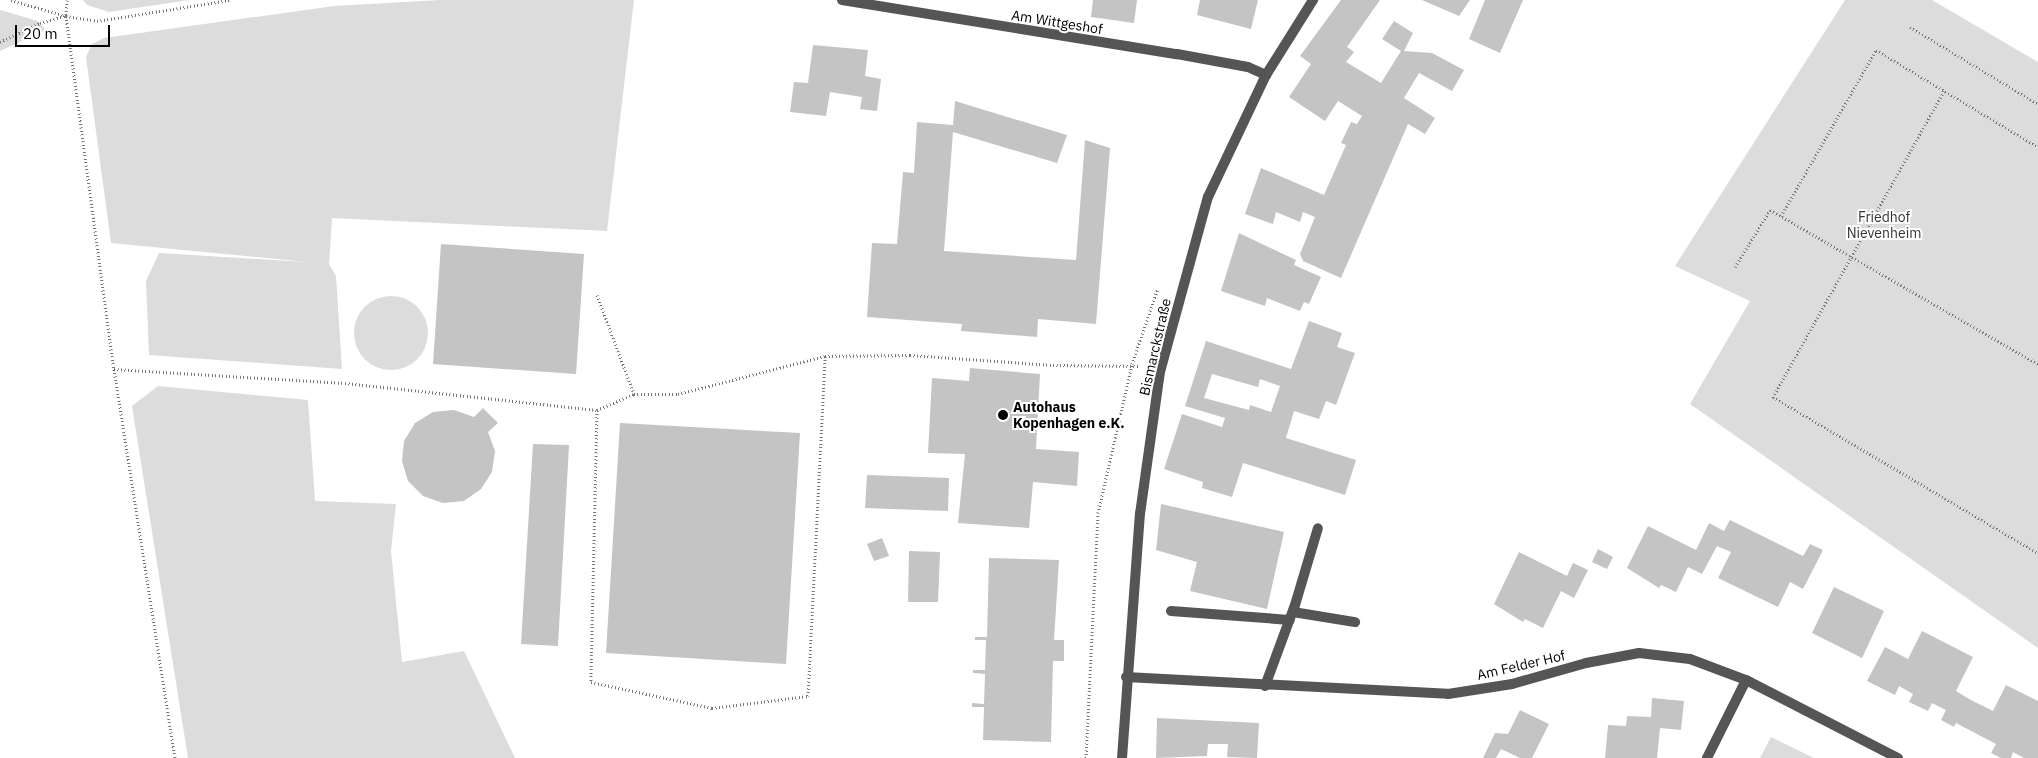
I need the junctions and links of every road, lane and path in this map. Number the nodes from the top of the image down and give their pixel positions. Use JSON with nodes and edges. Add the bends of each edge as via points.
{"nodes":[{"id":1,"x":11,"y":0,"type":"edge"},
{"id":2,"x":67,"y":0,"type":"edge"},
{"id":3,"x":229,"y":0,"type":"edge"},
{"id":4,"x":842,"y":0,"type":"edge"},
{"id":5,"x":846,"y":0,"type":"edge"},
{"id":6,"x":1313,"y":0,"type":"edge"},
{"id":7,"x":66,"y":16,"type":"junction"},
{"id":8,"x":1910,"y":27,"type":"dead end"},
{"id":9,"x":0,"y":42,"type":"edge"},
{"id":10,"x":1266,"y":75,"type":"junction"},
{"id":11,"x":1944,"y":91,"type":"junction"},
{"id":12,"x":2038,"y":104,"type":"edge"},
{"id":13,"x":2038,"y":147,"type":"edge"},
{"id":14,"x":1781,"y":216,"type":"junction"},
{"id":15,"x":1851,"y":257,"type":"junction"},
{"id":16,"x":1735,"y":267,"type":"dead end"},
{"id":17,"x":597,"y":295,"type":"dead end"},
{"id":18,"x":825,"y":356,"type":"junction"},
{"id":19,"x":2038,"y":364,"type":"edge"},
{"id":20,"x":114,"y":369,"type":"junction"},
{"id":21,"x":1160,"y":372,"type":"junction"},
{"id":22,"x":634,"y":394,"type":"junction"},
{"id":23,"x":597,"y":410,"type":"junction"},
{"id":24,"x":1318,"y":528,"type":"dead end"},
{"id":25,"x":2037,"y":551,"type":"edge"},
{"id":26,"x":1171,"y":611,"type":"dead end"},
{"id":27,"x":1291,"y":616,"type":"junction"},
{"id":28,"x":1355,"y":622,"type":"dead end"},
{"id":29,"x":1126,"y":677,"type":"junction"},
{"id":30,"x":1746,"y":680,"type":"junction"},
{"id":31,"x":1265,"y":686,"type":"junction"},
{"id":32,"x":175,"y":758,"type":"edge"},
{"id":33,"x":1122,"y":758,"type":"edge"},
{"id":34,"x":1707,"y":758,"type":"edge"},
{"id":35,"x":1898,"y":758,"type":"edge"}],
"edges":[{"from":1,"to":7,"type":"path"},
{"from":2,"to":7,"type":"path"},
{"from":3,"to":7,"type":"path","via":[[97,21]]},
{"from":4,"to":5,"type":"street","name":"Am Wittgeshof"},
{"from":5,"to":10,"type":"street","name":"Am Wittgeshof","via":[[1177,54],[1248,67]]},
{"from":6,"to":10,"type":"street","name":"Bismarckstraße"},
{"from":7,"to":9,"type":"path","via":[[40,23]]},
{"from":7,"to":20,"type":"path"},
{"from":8,"to":12,"type":"path"},
{"from":10,"to":21,"type":"street","name":"Bismarckstraße","via":[[1208,197]]},
{"from":11,"to":13,"type":"path"},
{"from":11,"to":14,"type":"path","via":[[1876,50]]},
{"from":11,"to":15,"type":"path"},
{"from":14,"to":15,"type":"path"},
{"from":14,"to":16,"type":"path","via":[[1770,210]]},
{"from":15,"to":19,"type":"path"},
{"from":15,"to":25,"type":"path","via":[[1773,397]]},
{"from":17,"to":22,"type":"path"},
{"from":18,"to":21,"type":"path","via":[[910,355],[1053,365],[1132,364]]},
{"from":18,"to":22,"type":"path","via":[[678,394]]},
{"from":18,"to":23,"type":"path","via":[[808,696],[712,708],[591,682]]},
{"from":20,"to":23,"type":"path","via":[[345,383]]},
{"from":20,"to":32,"type":"path"},
{"from":21,"to":29,"type":"street","name":"Bismarckstraße","via":[[1140,514]]},
{"from":22,"to":23,"type":"path"},
{"from":24,"to":27,"type":"street"},
{"from":26,"to":27,"type":"street"},
{"from":27,"to":28,"type":"street"},
{"from":27,"to":31,"type":"street"},
{"from":29,"to":31,"type":"street","name":"Am Felder Hof"},
{"from":29,"to":33,"type":"street","name":"Bismarckstraße"},
{"from":30,"to":31,"type":"street","name":"Am Felder Hof","via":[[1690,659],[1639,653],[1586,663],[1512,684],[1448,694]]},
{"from":30,"to":34,"type":"street"},
{"from":30,"to":35,"type":"street","name":"Am Felder Hof"}]}
